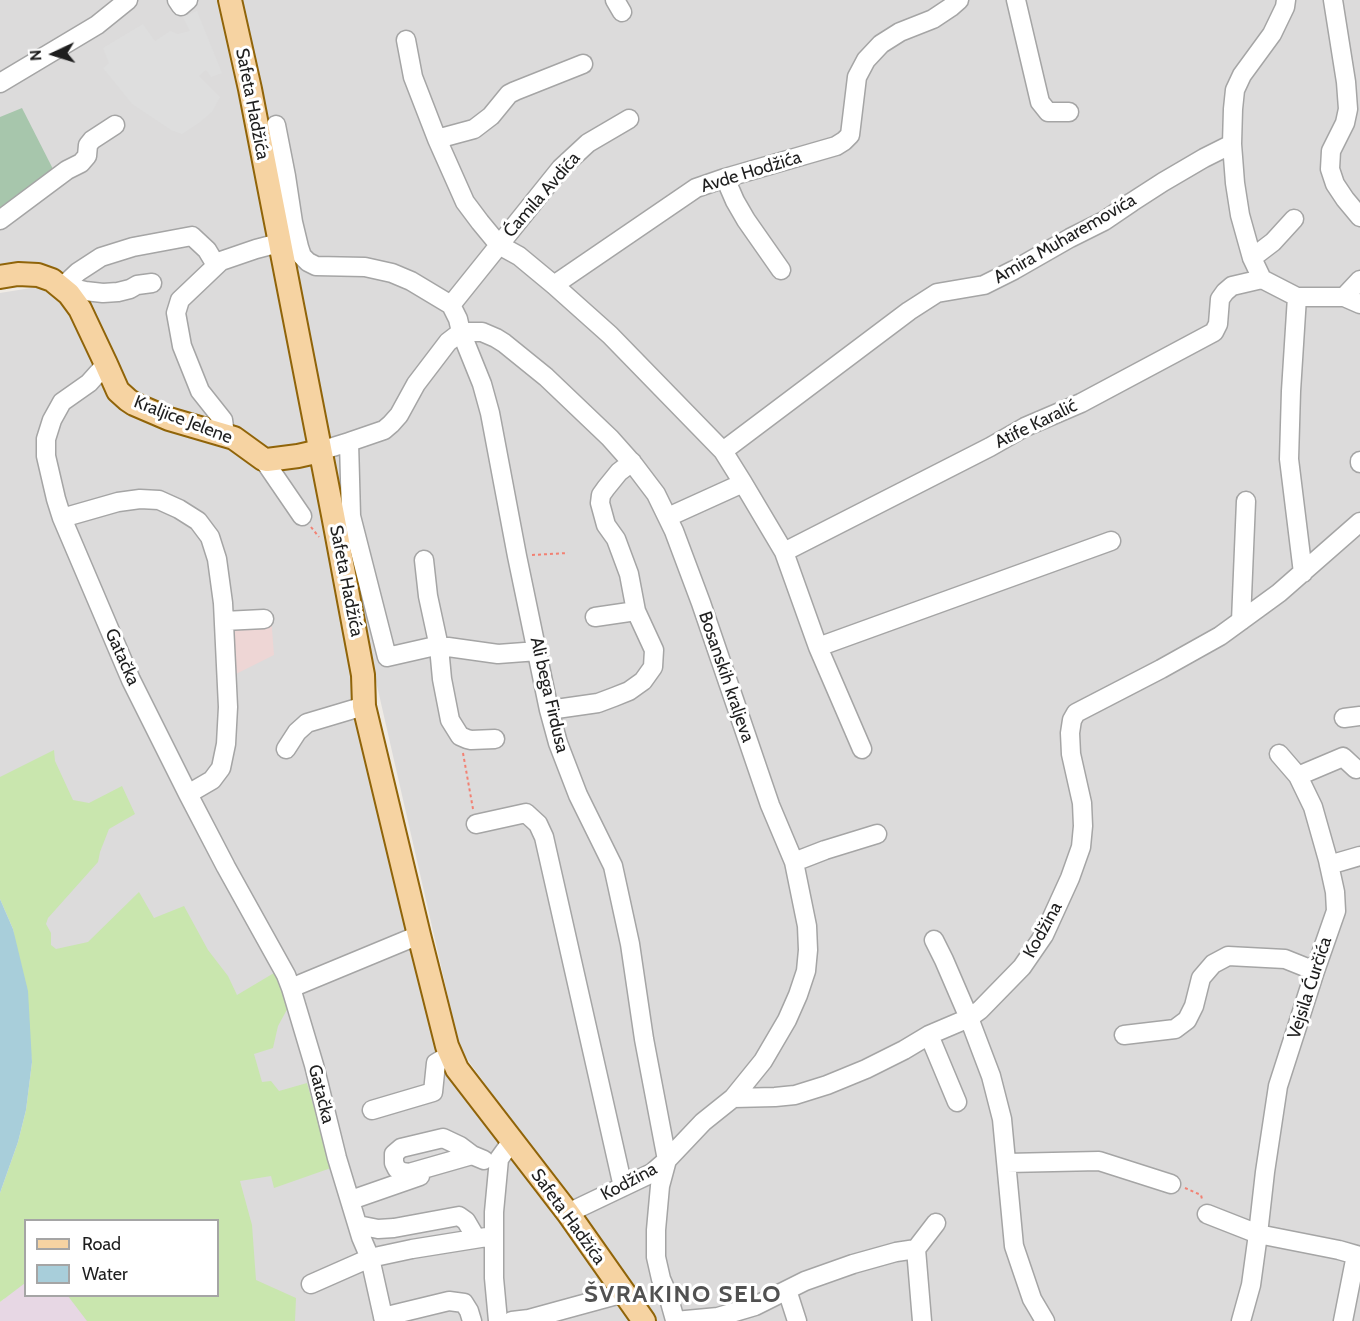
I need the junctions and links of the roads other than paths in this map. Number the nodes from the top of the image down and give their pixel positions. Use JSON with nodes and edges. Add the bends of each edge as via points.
{"nodes":[{"id":1,"x":128,"y":0,"type":"edge"},
{"id":2,"x":177,"y":0,"type":"edge"},
{"id":3,"x":188,"y":0,"type":"edge"},
{"id":4,"x":230,"y":0,"type":"edge"},
{"id":5,"x":959,"y":0,"type":"edge"},
{"id":6,"x":1016,"y":0,"type":"edge"},
{"id":7,"x":1286,"y":0,"type":"edge"},
{"id":8,"x":1333,"y":0,"type":"edge"},
{"id":9,"x":406,"y":40,"type":"dead end"},
{"id":10,"x":583,"y":64,"type":"dead end"},
{"id":11,"x":2,"y":74,"type":"edge"},
{"id":12,"x":1069,"y":112,"type":"dead end"},
{"id":13,"x":629,"y":119,"type":"dead end"},
{"id":14,"x":115,"y":125,"type":"dead end"},
{"id":15,"x":276,"y":125,"type":"dead end"},
{"id":16,"x":437,"y":139,"type":"junction"},
{"id":17,"x":1232,"y":144,"type":"junction"},
{"id":18,"x":725,"y":178,"type":"junction"},
{"id":19,"x":1360,"y":217,"type":"edge"},
{"id":20,"x":1294,"y":219,"type":"dead end"},
{"id":21,"x":0,"y":220,"type":"edge"},
{"id":22,"x":279,"y":243,"type":"junction"},
{"id":23,"x":499,"y":245,"type":"junction"},
{"id":24,"x":1252,"y":258,"type":"junction"},
{"id":25,"x":216,"y":265,"type":"junction"},
{"id":26,"x":781,"y":270,"type":"dead end"},
{"id":27,"x":0,"y":277,"type":"edge"},
{"id":28,"x":1262,"y":279,"type":"junction"},
{"id":29,"x":1360,"y":280,"type":"edge"},
{"id":30,"x":152,"y":283,"type":"dead end"},
{"id":31,"x":65,"y":284,"type":"junction"},
{"id":32,"x":554,"y":285,"type":"junction"},
{"id":33,"x":1297,"y":297,"type":"junction"},
{"id":34,"x":1352,"y":301,"type":"edge"},
{"id":35,"x":450,"y":304,"type":"junction"},
{"id":36,"x":461,"y":332,"type":"junction"},
{"id":37,"x":106,"y":364,"type":"junction"},
{"id":38,"x":225,"y":434,"type":"junction"},
{"id":39,"x":349,"y":442,"type":"junction"},
{"id":40,"x":320,"y":451,"type":"junction"},
{"id":41,"x":723,"y":452,"type":"junction"},
{"id":42,"x":263,"y":459,"type":"junction"},
{"id":43,"x":632,"y":462,"type":"junction"},
{"id":44,"x":743,"y":483,"type":"junction"},
{"id":45,"x":1246,"y":501,"type":"dead end"},
{"id":46,"x":302,"y":516,"type":"dead end"},
{"id":47,"x":668,"y":517,"type":"junction"},
{"id":48,"x":62,"y":518,"type":"junction"},
{"id":49,"x":1360,"y":522,"type":"edge"},
{"id":50,"x":1111,"y":541,"type":"dead end"},
{"id":51,"x":784,"y":552,"type":"junction"},
{"id":52,"x":424,"y":560,"type":"dead end"},
{"id":53,"x":1303,"y":573,"type":"junction"},
{"id":54,"x":636,"y":610,"type":"junction"},
{"id":55,"x":595,"y":617,"type":"dead end"},
{"id":56,"x":264,"y":619,"type":"dead end"},
{"id":57,"x":224,"y":621,"type":"junction"},
{"id":58,"x":1241,"y":621,"type":"junction"},
{"id":59,"x":439,"y":647,"type":"junction"},
{"id":60,"x":818,"y":647,"type":"junction"},
{"id":61,"x":538,"y":651,"type":"junction"},
{"id":62,"x":364,"y":706,"type":"junction"},
{"id":63,"x":549,"y":710,"type":"junction"},
{"id":64,"x":495,"y":739,"type":"dead end"},
{"id":65,"x":286,"y":749,"type":"dead end"},
{"id":66,"x":862,"y":749,"type":"dead end"},
{"id":67,"x":1279,"y":754,"type":"dead end"},
{"id":68,"x":1356,"y":769,"type":"dead end"},
{"id":69,"x":1298,"y":776,"type":"junction"},
{"id":70,"x":188,"y":794,"type":"junction"},
{"id":71,"x":476,"y":824,"type":"road end"},
{"id":72,"x":877,"y":834,"type":"dead end"},
{"id":73,"x":1360,"y":856,"type":"edge"},
{"id":74,"x":794,"y":862,"type":"junction"},
{"id":75,"x":1329,"y":865,"type":"junction"},
{"id":76,"x":419,"y":935,"type":"junction"},
{"id":77,"x":934,"y":940,"type":"dead end"},
{"id":78,"x":1314,"y":971,"type":"junction"},
{"id":79,"x":291,"y":988,"type":"junction"},
{"id":80,"x":969,"y":1018,"type":"junction"},
{"id":81,"x":929,"y":1035,"type":"junction"},
{"id":82,"x":1124,"y":1035,"type":"dead end"},
{"id":83,"x":451,"y":1054,"type":"junction"},
{"id":84,"x":733,"y":1098,"type":"junction"},
{"id":85,"x":957,"y":1102,"type":"dead end"},
{"id":86,"x":372,"y":1110,"type":"dead end"},
{"id":87,"x":512,"y":1141,"type":"junction"},
{"id":88,"x":485,"y":1158,"type":"junction"},
{"id":89,"x":667,"y":1160,"type":"junction"},
{"id":90,"x":1007,"y":1163,"type":"junction"},
{"id":91,"x":1171,"y":1184,"type":"road end"},
{"id":92,"x":623,"y":1187,"type":"junction"},
{"id":93,"x":351,"y":1200,"type":"junction"},
{"id":94,"x":568,"y":1213,"type":"junction"},
{"id":95,"x":1207,"y":1214,"type":"road end"},
{"id":96,"x":936,"y":1223,"type":"dead end"},
{"id":97,"x":358,"y":1225,"type":"junction"},
{"id":98,"x":394,"y":1228,"type":"junction"},
{"id":99,"x":1258,"y":1234,"type":"junction"},
{"id":100,"x":485,"y":1237,"type":"junction"},
{"id":101,"x":916,"y":1249,"type":"junction"},
{"id":102,"x":398,"y":1252,"type":"junction"},
{"id":103,"x":1358,"y":1256,"type":"edge"},
{"id":104,"x":370,"y":1258,"type":"junction"},
{"id":105,"x":311,"y":1284,"type":"dead end"},
{"id":106,"x":787,"y":1290,"type":"junction"},
{"id":107,"x":624,"y":1293,"type":"junction"},
{"id":108,"x":383,"y":1319,"type":"edge"},
{"id":109,"x":472,"y":1321,"type":"edge"},
{"id":110,"x":498,"y":1321,"type":"edge"},
{"id":111,"x":512,"y":1321,"type":"edge"},
{"id":112,"x":644,"y":1321,"type":"edge"},
{"id":113,"x":675,"y":1321,"type":"edge"},
{"id":114,"x":797,"y":1321,"type":"edge"},
{"id":115,"x":922,"y":1321,"type":"edge"},
{"id":116,"x":1045,"y":1321,"type":"edge"},
{"id":117,"x":1241,"y":1321,"type":"edge"},
{"id":118,"x":1343,"y":1321,"type":"edge"}],
"edges":[{"from":1,"to":11,"type":"street","via":[[97,25]]},
{"from":2,"to":3,"type":"street","via":[[181,6]]},
{"from":4,"to":22,"type":"main road","name":"Safeta Hadžića"},
{"from":5,"to":18,"type":"street","name":"Avde Hodžića","via":[[933,19],[881,44],[866,60],[858,77],[850,135],[844,141]]},
{"from":6,"to":12,"type":"street","via":[[1040,102],[1048,112]]},
{"from":7,"to":17,"type":"street","via":[[1272,34],[1235,90]]},
{"from":8,"to":19,"type":"street","via":[[1348,109],[1332,151],[1330,169],[1335,184]]},
{"from":9,"to":16,"type":"street","name":"Ćamila Avdića","via":[[413,77]]},
{"from":10,"to":16,"type":"street","via":[[509,94],[491,117],[474,129]]},
{"from":13,"to":23,"type":"street","name":"Ćamila Avdića","via":[[588,143],[561,168]]},
{"from":14,"to":21,"type":"street","via":[[92,140],[81,163]]},
{"from":15,"to":35,"type":"street","via":[[302,256],[316,266],[365,267],[392,273]]},
{"from":16,"to":23,"type":"street","name":"Ćamila Avdića","via":[[465,201]]},
{"from":17,"to":24,"type":"street","via":[[1240,215]]},
{"from":17,"to":41,"type":"street","name":"Amira Muharemovića","via":[[1014,270],[984,285],[937,292]]},
{"from":18,"to":26,"type":"street","via":[[746,220]]},
{"from":18,"to":32,"type":"street","name":"Avde Hodžića","via":[[696,188]]},
{"from":20,"to":24,"type":"street"},
{"from":22,"to":25,"type":"street","via":[[232,256]]},
{"from":22,"to":40,"type":"main road","name":"Safeta Hadžića"},
{"from":23,"to":32,"type":"street"},
{"from":23,"to":35,"type":"street"},
{"from":24,"to":28,"type":"street"},
{"from":25,"to":31,"type":"street","via":[[192,236],[101,257]]},
{"from":25,"to":38,"type":"street","via":[[180,300],[176,314],[182,346],[200,391],[223,420]]},
{"from":27,"to":31,"type":"main road","name":"Kraljice Jelene","via":[[38,275]]},
{"from":28,"to":33,"type":"street"},
{"from":28,"to":51,"type":"street","name":"Atife Karalić","via":[[1232,286],[1225,292],[1214,332]]},
{"from":29,"to":34,"type":"street"},
{"from":30,"to":31,"type":"street","via":[[103,293]]},
{"from":31,"to":37,"type":"main road","name":"Kraljice Jelene"},
{"from":32,"to":41,"type":"street","via":[[610,335]]},
{"from":33,"to":34,"type":"street"},
{"from":33,"to":53,"type":"street","via":[[1289,459]]},
{"from":35,"to":36,"type":"street","name":"Ali bega Firdusa"},
{"from":36,"to":39,"type":"street","via":[[439,353],[391,424]]},
{"from":36,"to":43,"type":"street","name":"Bosanskih kraljeva","via":[[482,332],[504,343],[546,377]]},
{"from":36,"to":61,"type":"street","name":"Ali bega Firdusa","via":[[490,413]]},
{"from":37,"to":38,"type":"main road","name":"Kraljice Jelene","via":[[118,391],[128,400],[169,419]]},
{"from":37,"to":48,"type":"street","name":"Gatačka","via":[[89,383],[62,402],[46,438],[48,471]]},
{"from":38,"to":42,"type":"main road","name":"Kraljice Jelene"},
{"from":39,"to":40,"type":"street"},
{"from":39,"to":59,"type":"street","via":[[351,516],[387,657]]},
{"from":40,"to":42,"type":"main road"},
{"from":40,"to":62,"type":"main road","name":"Safeta Hadžića","via":[[363,675]]},
{"from":41,"to":44,"type":"street"},
{"from":42,"to":46,"type":"street"},
{"from":43,"to":47,"type":"street","name":"Bosanskih kraljeva"},
{"from":43,"to":54,"type":"street","via":[[606,488],[600,503],[629,574]]},
{"from":44,"to":47,"type":"street"},
{"from":44,"to":51,"type":"street"},
{"from":45,"to":58,"type":"street"},
{"from":47,"to":74,"type":"street","name":"Bosanskih kraljeva"},
{"from":48,"to":57,"type":"street","via":[[140,498],[159,500],[198,521],[210,537],[217,559]]},
{"from":48,"to":70,"type":"street","name":"Gatačka","via":[[131,680]]},
{"from":49,"to":53,"type":"street","name":"Kodžina"},
{"from":50,"to":60,"type":"street"},
{"from":51,"to":60,"type":"street"},
{"from":52,"to":59,"type":"street"},
{"from":53,"to":58,"type":"street","name":"Kodžina"},
{"from":54,"to":55,"type":"street"},
{"from":54,"to":63,"type":"street","via":[[654,650],[653,667],[643,681],[598,703]]},
{"from":56,"to":57,"type":"street"},
{"from":57,"to":70,"type":"street","via":[[226,744],[221,768],[212,780]]},
{"from":58,"to":80,"type":"street","name":"Kodžina","via":[[1076,713],[1070,733],[1082,803],[1081,847],[1044,935],[1022,967]]},
{"from":59,"to":61,"type":"street","via":[[498,654]]},
{"from":59,"to":64,"type":"street","via":[[450,720],[460,736],[471,740]]},
{"from":60,"to":66,"type":"street"},
{"from":61,"to":63,"type":"street","name":"Ali bega Firdusa"},
{"from":62,"to":65,"type":"street","via":[[307,723]]},
{"from":62,"to":76,"type":"main road","name":"Safeta Hadžića"},
{"from":63,"to":89,"type":"street","name":"Ali bega Firdusa","via":[[578,795],[613,866]]},
{"from":67,"to":69,"type":"street","name":"Vejsila Ćurčića"},
{"from":68,"to":69,"type":"street","via":[[1343,757]]},
{"from":69,"to":75,"type":"street","name":"Vejsila Ćurčića","via":[[1313,807]]},
{"from":70,"to":79,"type":"street","name":"Gatačka"},
{"from":71,"to":92,"type":"street","via":[[526,813],[544,837]]},
{"from":72,"to":74,"type":"street"},
{"from":73,"to":75,"type":"street"},
{"from":74,"to":84,"type":"street","name":"Bosanskih kraljeva","via":[[807,926],[806,971],[788,1020],[763,1061]]},
{"from":75,"to":78,"type":"street","name":"Vejsila Ćurčića","via":[[1336,910]]},
{"from":76,"to":79,"type":"street"},
{"from":76,"to":83,"type":"main road","name":"Safeta Hadžića"},
{"from":77,"to":80,"type":"street"},
{"from":78,"to":82,"type":"street","via":[[1285,959],[1228,956],[1201,978],[1187,1020],[1175,1029]]},
{"from":78,"to":99,"type":"street","name":"Vejsila Ćurčića","via":[[1278,1086]]},
{"from":79,"to":93,"type":"street","name":"Gatačka"},
{"from":80,"to":81,"type":"street","name":"Kodžina"},
{"from":80,"to":90,"type":"street","via":[[991,1076],[1002,1119]]},
{"from":81,"to":84,"type":"street","name":"Kodžina","via":[[827,1085],[795,1095]]},
{"from":81,"to":85,"type":"street"},
{"from":83,"to":86,"type":"street","via":[[436,1063],[433,1092]]},
{"from":83,"to":87,"type":"main road","name":"Safeta Hadžića","via":[[457,1069]]},
{"from":84,"to":89,"type":"street","name":"Kodžina","via":[[703,1122]]},
{"from":87,"to":88,"type":"street"},
{"from":87,"to":94,"type":"main road","name":"Safeta Hadžića"},
{"from":88,"to":93,"type":"street","via":[[442,1168]]},
{"from":88,"to":100,"type":"street"},
{"from":89,"to":92,"type":"street","name":"Kodžina","via":[[652,1173]]},
{"from":89,"to":113,"type":"street","via":[[660,1186],[656,1257]]},
{"from":90,"to":91,"type":"street","via":[[1099,1161]]},
{"from":90,"to":116,"type":"street","via":[[1014,1246],[1032,1299]]},
{"from":92,"to":94,"type":"street","name":"Kodžina"},
{"from":93,"to":97,"type":"street","name":"Gatačka"},
{"from":94,"to":107,"type":"main road","name":"Safeta Hadžića"},
{"from":95,"to":99,"type":"street"},
{"from":96,"to":101,"type":"street"},
{"from":97,"to":98,"type":"street"},
{"from":97,"to":104,"type":"street","name":"Gatačka"},
{"from":98,"to":100,"type":"street","via":[[459,1216]]},
{"from":98,"to":102,"type":"street"},
{"from":99,"to":103,"type":"street"},
{"from":99,"to":117,"type":"street","name":"Vejsila Ćurčića"},
{"from":100,"to":102,"type":"street"},
{"from":100,"to":110,"type":"street"},
{"from":101,"to":106,"type":"street","via":[[853,1264]]},
{"from":101,"to":115,"type":"street"},
{"from":102,"to":104,"type":"street"},
{"from":103,"to":118,"type":"street"},
{"from":104,"to":105,"type":"street"},
{"from":104,"to":108,"type":"street"},
{"from":106,"to":113,"type":"street","via":[[755,1306],[718,1317]]},
{"from":106,"to":114,"type":"street"},
{"from":107,"to":111,"type":"street"},
{"from":107,"to":112,"type":"main road","name":"Safeta Hadžića"},
{"from":108,"to":109,"type":"street","via":[[449,1301],[464,1303]]}]}
